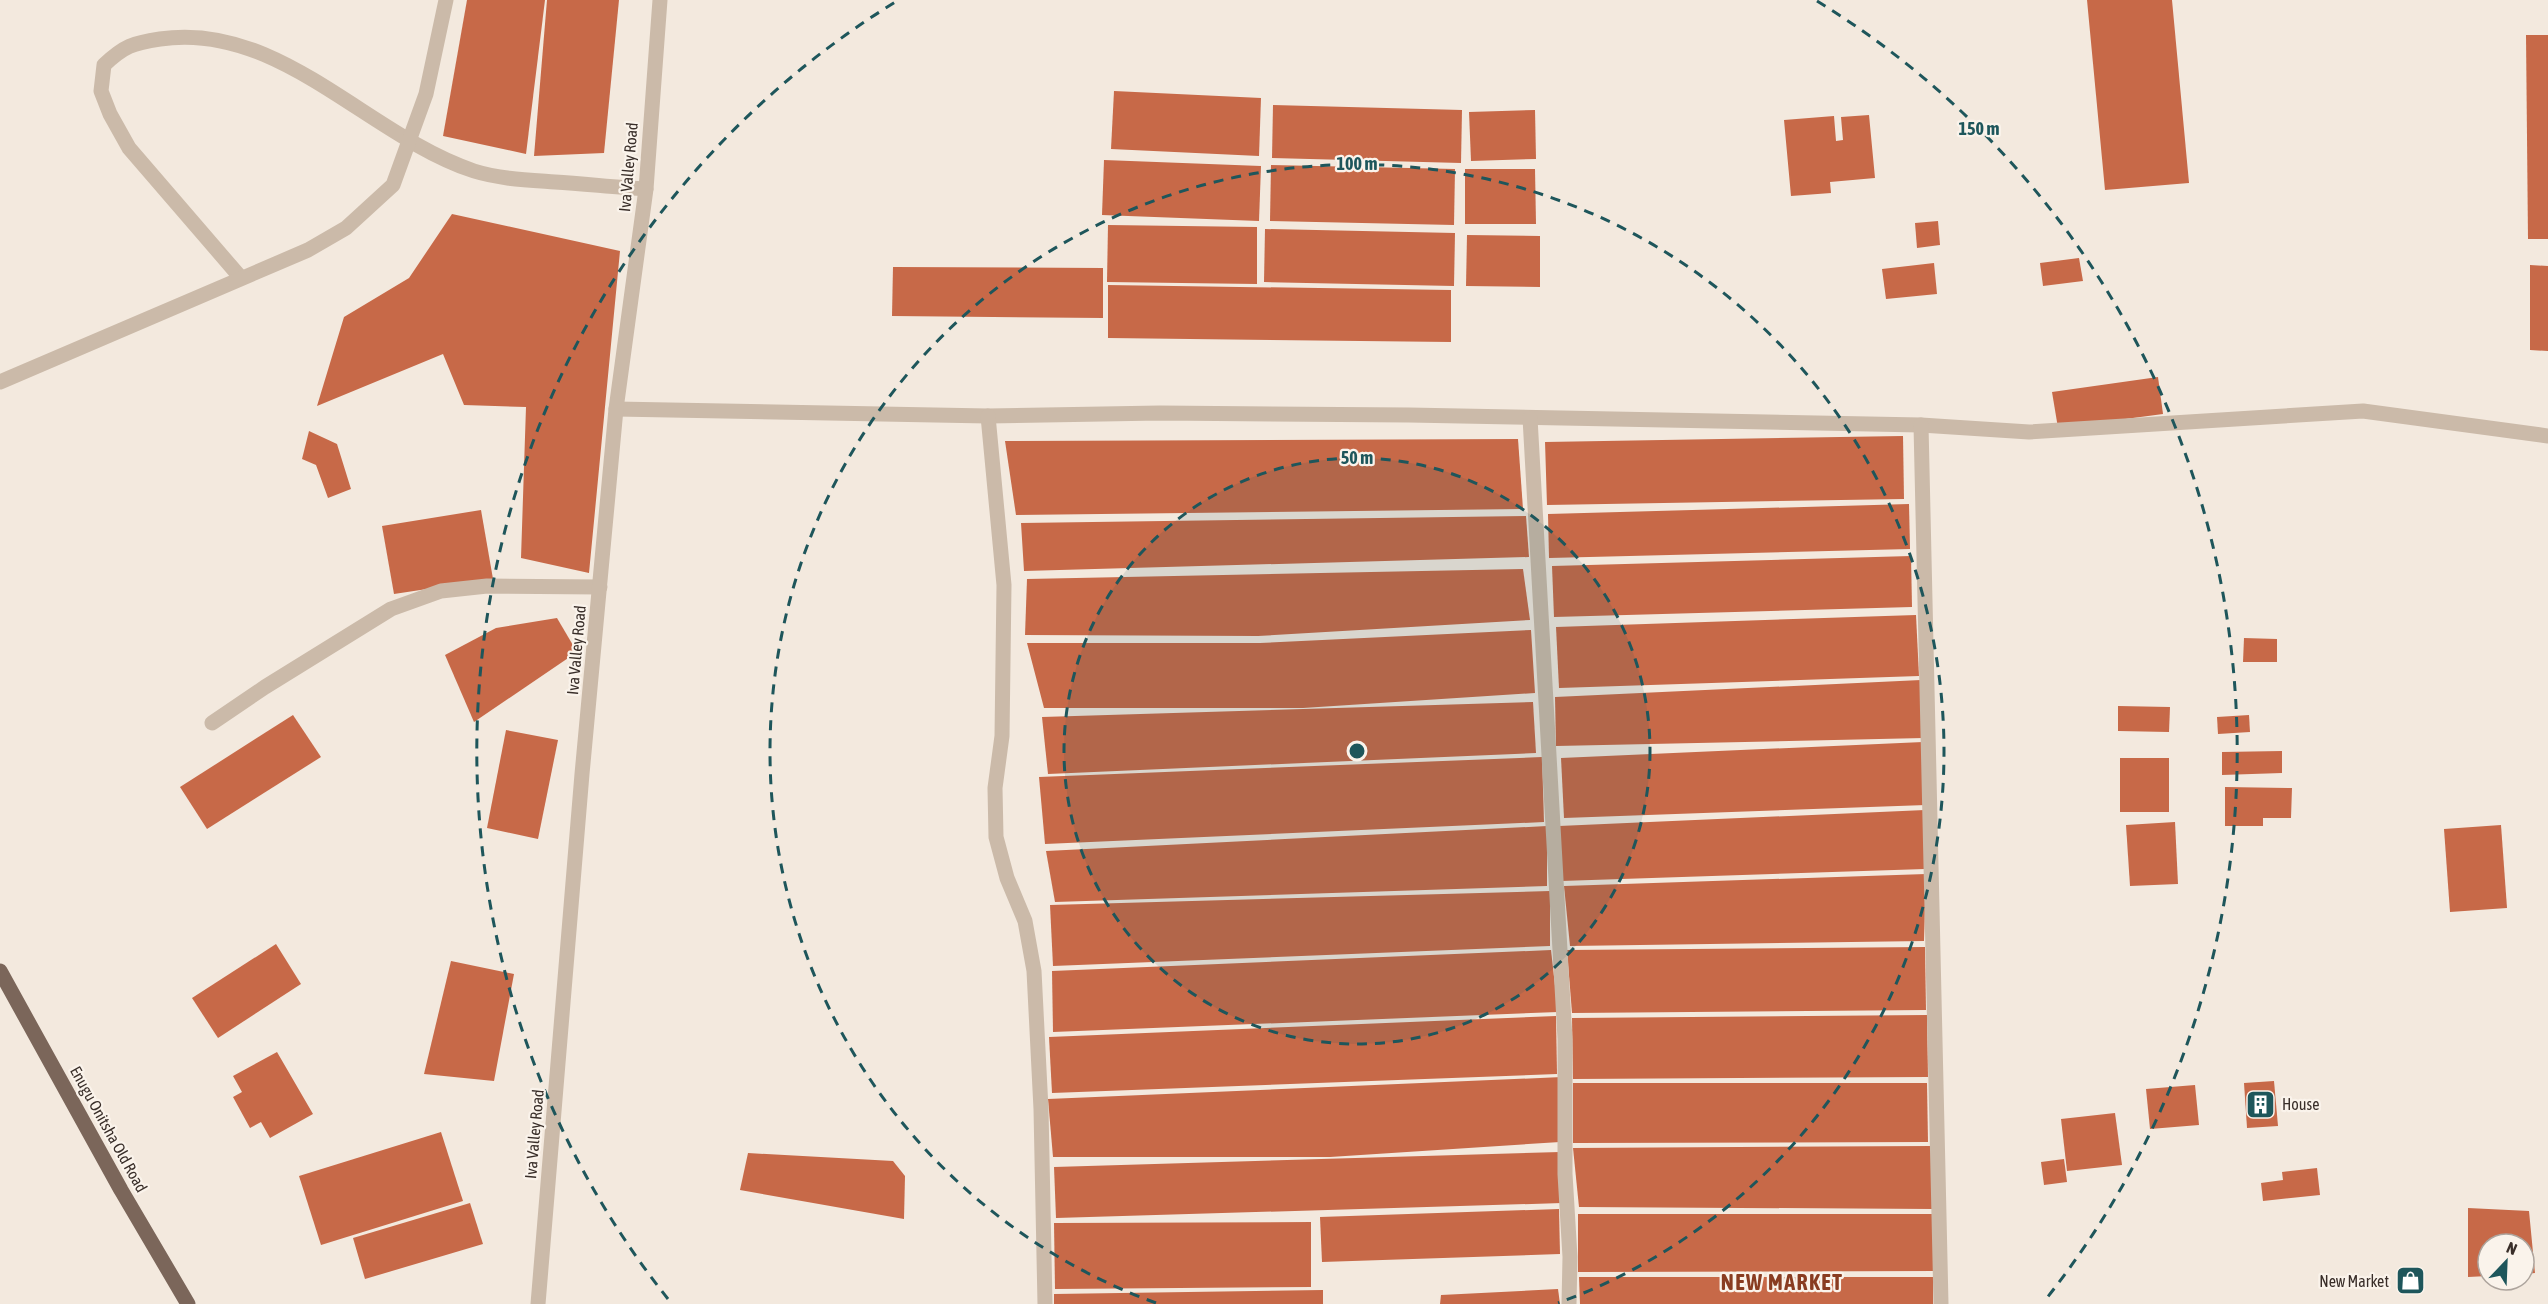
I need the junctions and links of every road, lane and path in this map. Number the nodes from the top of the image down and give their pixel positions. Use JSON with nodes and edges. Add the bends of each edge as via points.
{"nodes":[{"id":1,"x":446,"y":0,"type":"edge"},
{"id":2,"x":660,"y":0,"type":"edge"},
{"id":3,"x":410,"y":141,"type":"junction"},
{"id":4,"x":646,"y":189,"type":"junction"},
{"id":5,"x":241,"y":278,"type":"junction"},
{"id":6,"x":0,"y":382,"type":"edge"},
{"id":7,"x":616,"y":409,"type":"junction"},
{"id":8,"x":988,"y":416,"type":"junction"},
{"id":9,"x":1530,"y":418,"type":"junction"},
{"id":10,"x":1921,"y":425,"type":"junction"},
{"id":11,"x":2548,"y":436,"type":"edge"},
{"id":12,"x":600,"y":587,"type":"junction"},
{"id":13,"x":212,"y":723,"type":"dead end"},
{"id":14,"x":0,"y":970,"type":"edge"},
{"id":15,"x":188,"y":1304,"type":"edge"},
{"id":16,"x":538,"y":1304,"type":"edge"},
{"id":17,"x":1045,"y":1304,"type":"edge"},
{"id":18,"x":1569,"y":1304,"type":"edge"},
{"id":19,"x":1941,"y":1304,"type":"edge"}],
"edges":[{"from":1,"to":3,"type":"street","via":[[426,94]]},
{"from":2,"to":4,"type":"street","name":"Iva Valley Road"},
{"from":3,"to":4,"type":"street","via":[[474,171],[506,178]]},
{"from":3,"to":5,"type":"street","via":[[393,185],[346,228],[308,250]]},
{"from":3,"to":5,"type":"street","via":[[254,49],[213,38],[180,36],[121,49],[104,64],[101,91],[110,114],[129,148]]},
{"from":4,"to":7,"type":"street","name":"Iva Valley Road"},
{"from":5,"to":6,"type":"street"},
{"from":7,"to":8,"type":"street"},
{"from":7,"to":12,"type":"street","name":"Iva Valley Road"},
{"from":8,"to":9,"type":"street","via":[[1160,413]]},
{"from":8,"to":17,"type":"street","via":[[1004,585],[996,837],[1025,921],[1034,971]]},
{"from":9,"to":10,"type":"street"},
{"from":9,"to":18,"type":"street","via":[[1565,1039]]},
{"from":10,"to":11,"type":"street","via":[[2029,432],[2363,411]]},
{"from":10,"to":19,"type":"street"},
{"from":12,"to":13,"type":"street","via":[[487,586],[441,591],[391,609]]},
{"from":12,"to":16,"type":"street","name":"Iva Valley Road"},
{"from":14,"to":15,"type":"main road","name":"Enugu Onitsha Old Road"}]}
